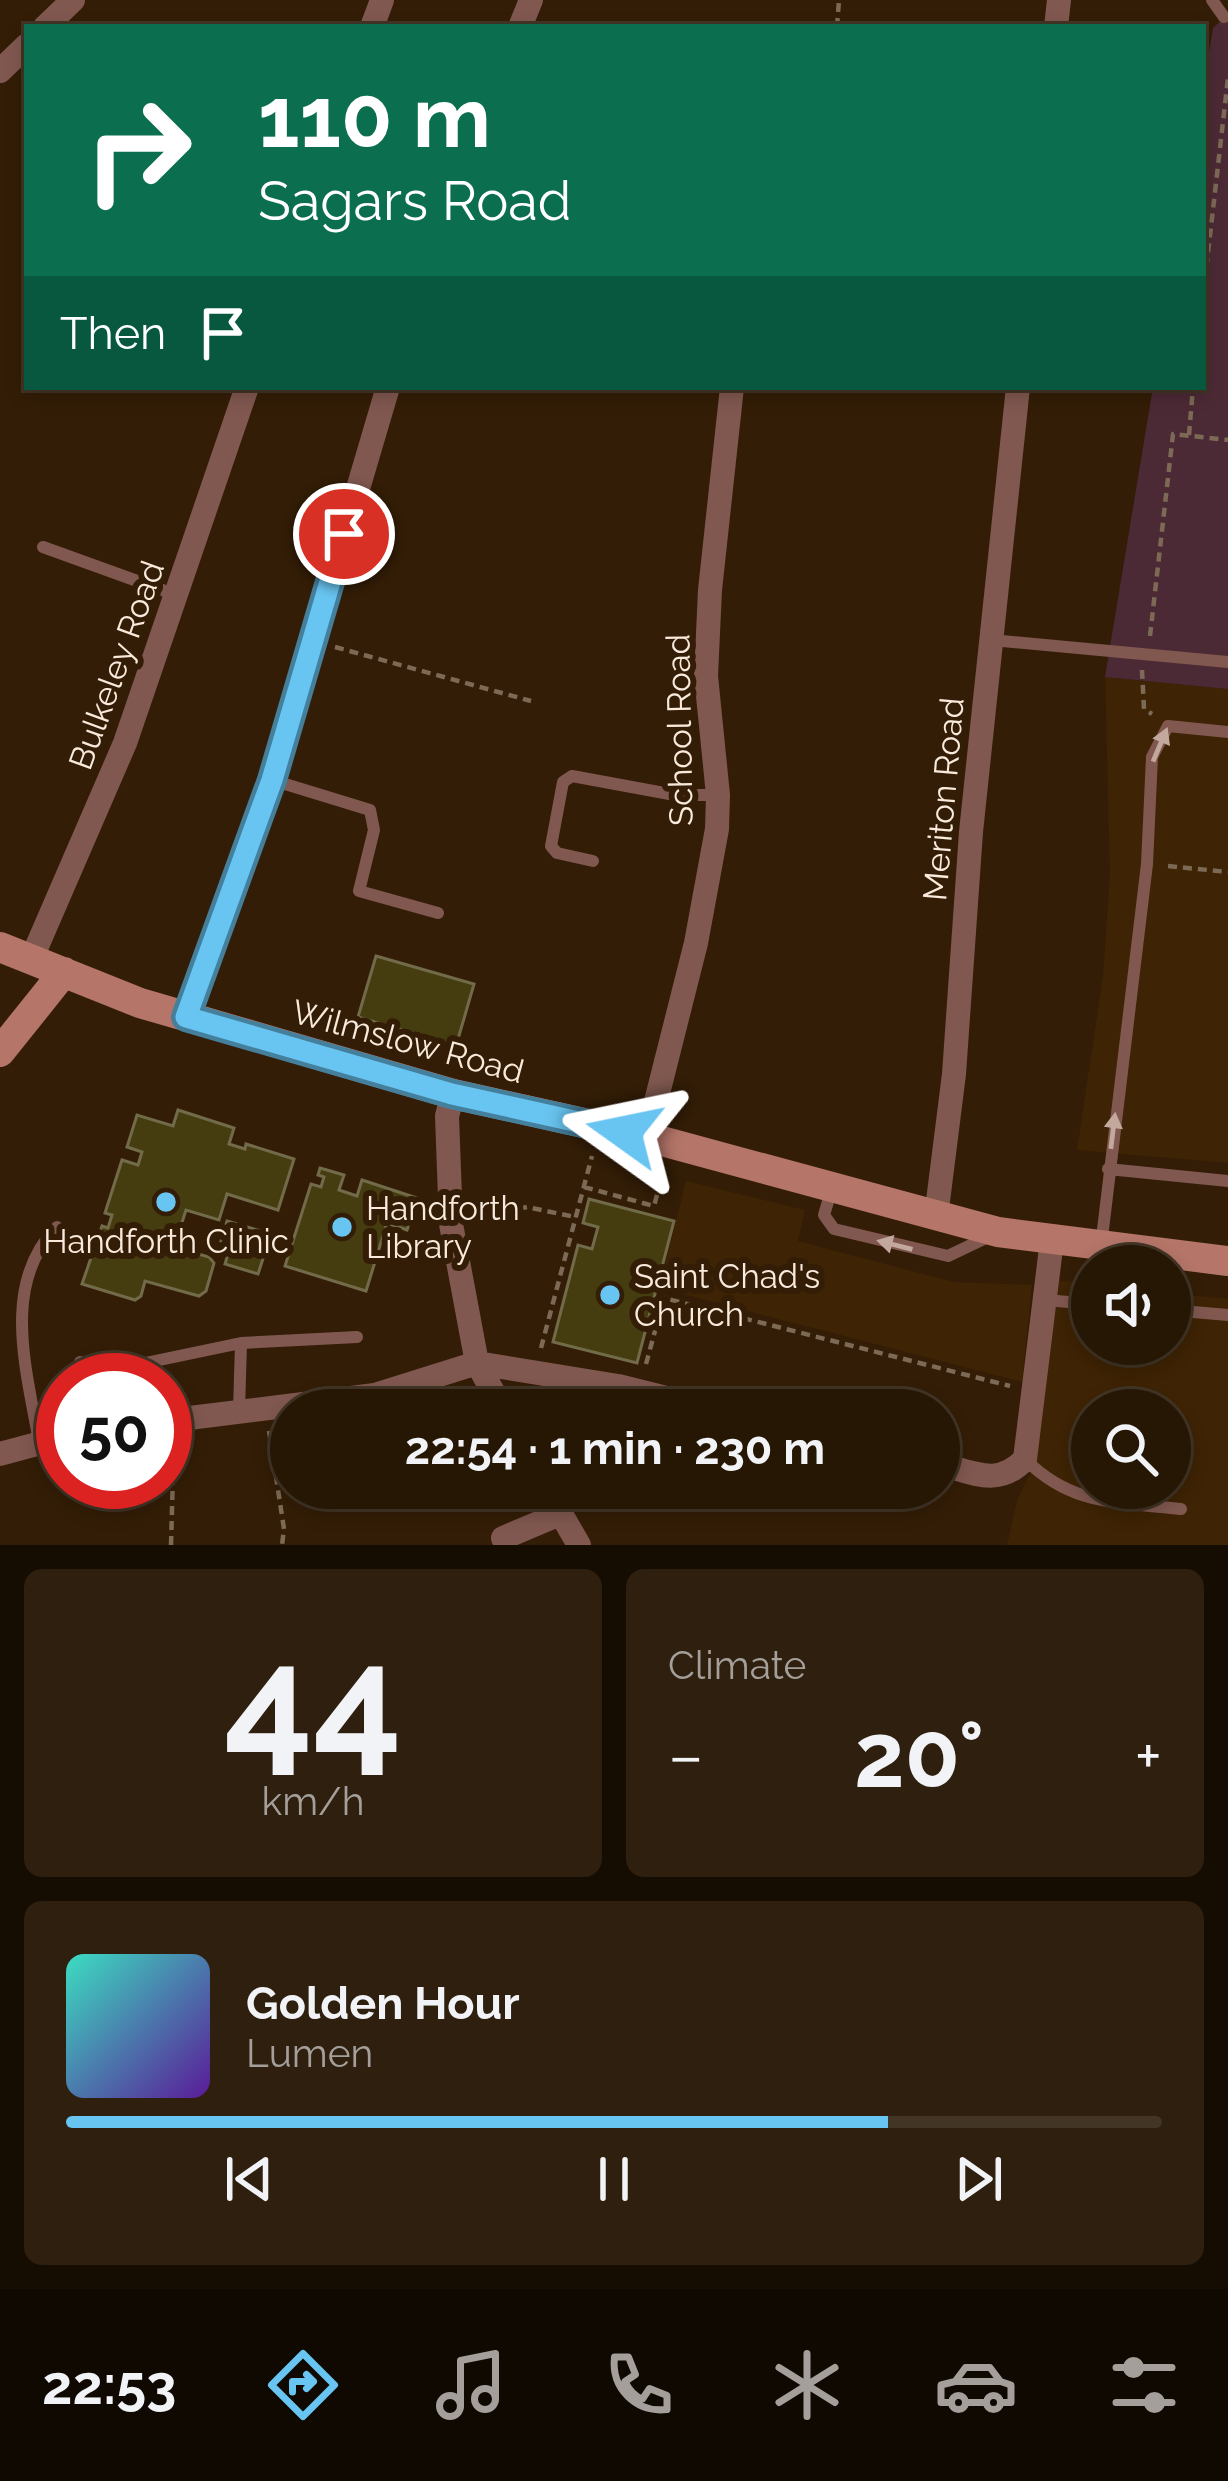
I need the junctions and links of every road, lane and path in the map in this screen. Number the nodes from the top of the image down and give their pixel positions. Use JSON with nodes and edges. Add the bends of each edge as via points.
{"nodes":[{"id":1,"x":73,"y":0,"type":"edge"},
{"id":2,"x":1212,"y":0,"type":"edge"},
{"id":3,"x":1224,"y":17,"type":"dead end"},
{"id":4,"x":48,"y":24,"type":"edge"},
{"id":5,"x":24,"y":48,"type":"edge"},
{"id":6,"x":0,"y":71,"type":"edge"},
{"id":7,"x":1228,"y":78,"type":"edge"},
{"id":8,"x":1206,"y":271,"type":"edge"},
{"id":9,"x":247,"y":390,"type":"edge"},
{"id":10,"x":387,"y":390,"type":"edge"},
{"id":11,"x":732,"y":390,"type":"edge"},
{"id":12,"x":1018,"y":390,"type":"edge"},
{"id":13,"x":1193,"y":390,"type":"edge"},
{"id":14,"x":1190,"y":436,"type":"junction"},
{"id":15,"x":1228,"y":440,"type":"edge"},
{"id":16,"x":43,"y":548,"type":"dead end"},
{"id":17,"x":177,"y":595,"type":"junction"},
{"id":18,"x":313,"y":640,"type":"junction"},
{"id":19,"x":992,"y":640,"type":"junction"},
{"id":20,"x":1148,"y":655,"type":"junction"},
{"id":21,"x":1228,"y":662,"type":"edge"},
{"id":22,"x":531,"y":701,"type":"dead end"},
{"id":23,"x":1168,"y":725,"type":"junction"},
{"id":24,"x":1228,"y":732,"type":"edge"},
{"id":25,"x":272,"y":780,"type":"junction"},
{"id":26,"x":718,"y":795,"type":"junction"},
{"id":27,"x":592,"y":861,"type":"dead end"},
{"id":28,"x":1147,"y":864,"type":"junction"},
{"id":29,"x":1228,"y":872,"type":"edge"},
{"id":30,"x":438,"y":913,"type":"dead end"},
{"id":31,"x":0,"y":947,"type":"edge"},
{"id":32,"x":31,"y":960,"type":"junction"},
{"id":33,"x":64,"y":972,"type":"junction"},
{"id":34,"x":186,"y":1017,"type":"junction"},
{"id":35,"x":0,"y":1052,"type":"edge"},
{"id":36,"x":452,"y":1094,"type":"junction"},
{"id":37,"x":600,"y":1127,"type":"junction"},
{"id":38,"x":659,"y":1141,"type":"junction"},
{"id":39,"x":1108,"y":1169,"type":"junction"},
{"id":40,"x":1228,"y":1181,"type":"edge"},
{"id":41,"x":584,"y":1187,"type":"junction"},
{"id":42,"x":832,"y":1187,"type":"junction"},
{"id":43,"x":936,"y":1217,"type":"junction"},
{"id":44,"x":576,"y":1218,"type":"junction"},
{"id":45,"x":452,"y":1224,"type":"junction"},
{"id":46,"x":57,"y":1226,"type":"dead end"},
{"id":47,"x":998,"y":1232,"type":"junction"},
{"id":48,"x":1052,"y":1240,"type":"junction"},
{"id":49,"x":1087,"y":1245,"type":"edge"},
{"id":50,"x":1101,"y":1245,"type":"edge"},
{"id":51,"x":1191,"y":1257,"type":"edge"},
{"id":52,"x":1228,"y":1261,"type":"edge"},
{"id":53,"x":1044,"y":1300,"type":"junction"},
{"id":54,"x":1071,"y":1302,"type":"edge"},
{"id":55,"x":1191,"y":1312,"type":"edge"},
{"id":56,"x":1228,"y":1316,"type":"edge"},
{"id":57,"x":357,"y":1337,"type":"dead end"},
{"id":58,"x":241,"y":1342,"type":"junction"},
{"id":59,"x":192,"y":1354,"type":"edge"},
{"id":60,"x":477,"y":1363,"type":"junction"},
{"id":61,"x":535,"y":1372,"type":"junction"},
{"id":62,"x":36,"y":1383,"type":"edge"},
{"id":63,"x":491,"y":1389,"type":"edge"},
{"id":64,"x":628,"y":1389,"type":"edge"},
{"id":65,"x":640,"y":1389,"type":"edge"},
{"id":66,"x":1033,"y":1392,"type":"junction"},
{"id":67,"x":265,"y":1408,"type":"junction"},
{"id":68,"x":239,"y":1411,"type":"junction"},
{"id":69,"x":192,"y":1417,"type":"edge"},
{"id":70,"x":36,"y":1444,"type":"edge"},
{"id":71,"x":0,"y":1454,"type":"edge"},
{"id":72,"x":1025,"y":1459,"type":"junction"},
{"id":73,"x":960,"y":1469,"type":"edge"},
{"id":74,"x":1071,"y":1493,"type":"edge"},
{"id":75,"x":171,"y":1509,"type":"edge"},
{"id":76,"x":557,"y":1509,"type":"edge"},
{"id":77,"x":560,"y":1514,"type":"junction"},
{"id":78,"x":503,"y":1538,"type":"dead end"},
{"id":79,"x":171,"y":1545,"type":"edge"},
{"id":80,"x":282,"y":1545,"type":"edge"},
{"id":81,"x":579,"y":1545,"type":"edge"}],
"edges":[{"from":1,"to":4,"type":"street"},
{"from":2,"to":3,"type":"lane"},
{"from":5,"to":6,"type":"street"},
{"from":7,"to":8,"type":"path"},
{"from":9,"to":17,"type":"street","name":"Bulkeley Road"},
{"from":10,"to":18,"type":"street"},
{"from":11,"to":26,"type":"street","name":"School Road","via":[[706,676]]},
{"from":12,"to":19,"type":"street","name":"Meriton Road"},
{"from":13,"to":14,"type":"path"},
{"from":14,"to":15,"type":"path"},
{"from":14,"to":20,"type":"path","via":[[1173,434]]},
{"from":16,"to":17,"type":"lane"},
{"from":17,"to":32,"type":"street","name":"Bulkeley Road","via":[[117,764]]},
{"from":18,"to":22,"type":"path"},
{"from":18,"to":25,"type":"street"},
{"from":19,"to":20,"type":"lane"},
{"from":19,"to":43,"type":"street","name":"Meriton Road"},
{"from":20,"to":21,"type":"lane"},
{"from":20,"to":23,"type":"path","via":[[1144,709]]},
{"from":23,"to":24,"type":"lane"},
{"from":28,"to":23,"type":"lane","one_way":true,"via":[[1152,757]]},
{"from":25,"to":30,"type":"lane","via":[[370,810],[374,830],[359,891]]},
{"from":25,"to":34,"type":"street"},
{"from":26,"to":27,"type":"lane","via":[[572,776],[563,782],[551,846]]},
{"from":26,"to":38,"type":"street","name":"School Road","via":[[712,869]]},
{"from":28,"to":29,"type":"path"},
{"from":39,"to":28,"type":"lane","one_way":true},
{"from":31,"to":32,"type":"main road","name":"Wilmslow Road"},
{"from":32,"to":33,"type":"main road","name":"Wilmslow Road"},
{"from":33,"to":34,"type":"main road","name":"Wilmslow Road"},
{"from":33,"to":35,"type":"main road"},
{"from":34,"to":36,"type":"main road","name":"Wilmslow Road"},
{"from":36,"to":37,"type":"main road","name":"Wilmslow Road"},
{"from":36,"to":45,"type":"street"},
{"from":37,"to":38,"type":"main road","name":"Wilmslow Road"},
{"from":37,"to":41,"type":"path"},
{"from":38,"to":41,"type":"path","via":[[654,1205]]},
{"from":38,"to":42,"type":"main road","name":"Wilmslow Road"},
{"from":39,"to":40,"type":"lane"},
{"from":39,"to":50,"type":"lane"},
{"from":41,"to":44,"type":"path"},
{"from":42,"to":43,"type":"main road","name":"Wilmslow Road"},
{"from":47,"to":42,"type":"lane","one_way":true,"via":[[948,1256],[834,1229],[824,1215]]},
{"from":43,"to":47,"type":"main road","name":"Wilmslow Road"},
{"from":44,"to":45,"type":"path","via":[[513,1208]]},
{"from":44,"to":61,"type":"path"},
{"from":45,"to":60,"type":"street"},
{"from":46,"to":62,"type":"lane","via":[[35,1256],[19,1319]]},
{"from":47,"to":48,"type":"main road","name":"Wilmslow Road"},
{"from":48,"to":49,"type":"main road","name":"Wilmslow Road"},
{"from":48,"to":53,"type":"street"},
{"from":51,"to":52,"type":"main road","name":"Wilmslow Road"},
{"from":53,"to":54,"type":"lane"},
{"from":53,"to":66,"type":"street"},
{"from":55,"to":56,"type":"lane"},
{"from":57,"to":58,"type":"lane"},
{"from":58,"to":59,"type":"lane"},
{"from":58,"to":68,"type":"lane"},
{"from":60,"to":61,"type":"street"},
{"from":60,"to":63,"type":"street"},
{"from":60,"to":67,"type":"street","via":[[375,1395]]},
{"from":61,"to":64,"type":"street"},
{"from":65,"to":66,"type":"path","via":[[664,1298]]},
{"from":66,"to":72,"type":"street"},
{"from":67,"to":68,"type":"street"},
{"from":67,"to":80,"type":"path"},
{"from":68,"to":69,"type":"street"},
{"from":70,"to":71,"type":"street"},
{"from":72,"to":73,"type":"street","via":[[998,1478]]},
{"from":72,"to":74,"type":"lane"},
{"from":75,"to":79,"type":"path"},
{"from":76,"to":77,"type":"street"},
{"from":77,"to":78,"type":"street"},
{"from":77,"to":81,"type":"street"}]}
